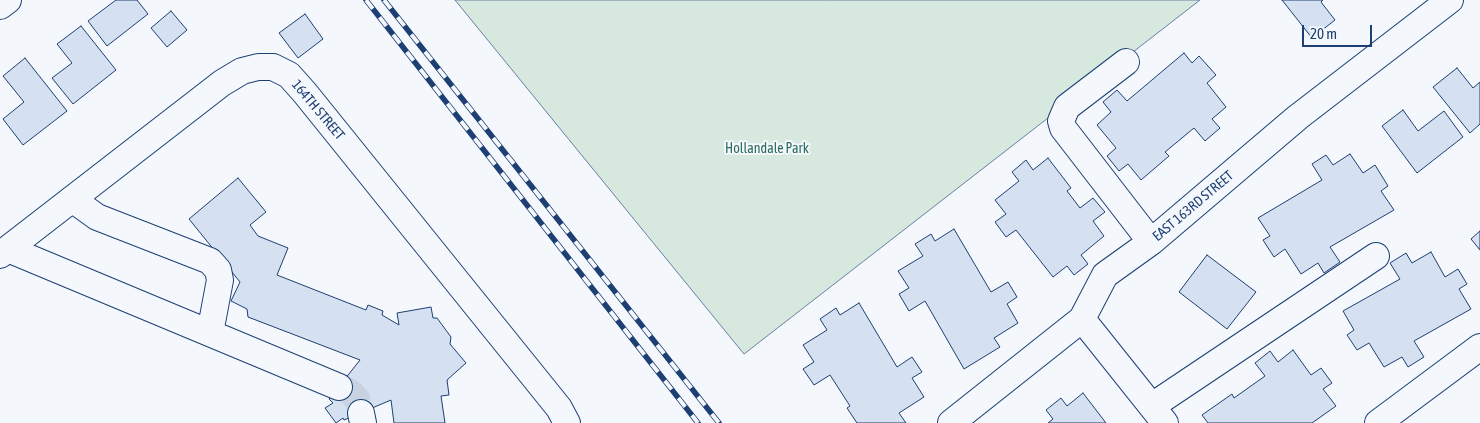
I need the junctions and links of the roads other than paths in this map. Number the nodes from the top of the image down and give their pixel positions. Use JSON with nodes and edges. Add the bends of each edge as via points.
{"nodes":[{"id":1,"x":8,"y":0,"type":"edge"},
{"id":2,"x":1450,"y":0,"type":"edge"},
{"id":3,"x":0,"y":6,"type":"edge"},
{"id":4,"x":1126,"y":62,"type":"dead end"},
{"id":5,"x":72,"y":199,"type":"junction"},
{"id":6,"x":1151,"y":242,"type":"junction"},
{"id":7,"x":4,"y":252,"type":"edge"},
{"id":8,"x":1376,"y":256,"type":"dead end"},
{"id":9,"x":1082,"y":319,"type":"junction"},
{"id":10,"x":210,"y":333,"type":"junction"},
{"id":11,"x":1480,"y":347,"type":"edge"},
{"id":12,"x":339,"y":387,"type":"tunnel mouth"},
{"id":13,"x":1158,"y":415,"type":"edge"},
{"id":14,"x":566,"y":423,"type":"edge"},
{"id":15,"x":951,"y":423,"type":"edge"},
{"id":16,"x":1378,"y":423,"type":"edge"}],
"edges":[{"from":1,"to":3,"type":"street"},
{"from":2,"to":6,"type":"street","name":"EAST 163RD STREET","via":[[1298,117]]},
{"from":4,"to":6,"type":"street","via":[[1067,107],[1061,121],[1063,128]]},
{"from":5,"to":7,"type":"street","name":"164TH STREET"},
{"from":5,"to":10,"type":"street","via":[[97,217],[210,261],[218,270],[220,280]]},
{"from":5,"to":14,"type":"street","name":"164TH STREET","via":[[222,83],[242,71],[273,67],[289,75],[305,93],[559,408]]},
{"from":6,"to":9,"type":"street","name":"EAST 163RD STREET","via":[[1105,275]]},
{"from":7,"to":10,"type":"street"},
{"from":8,"to":13,"type":"street"},
{"from":9,"to":13,"type":"street"},
{"from":9,"to":15,"type":"street","name":"EAST 163RD STREET"},
{"from":10,"to":12,"type":"street"},
{"from":11,"to":16,"type":"street"}]}
